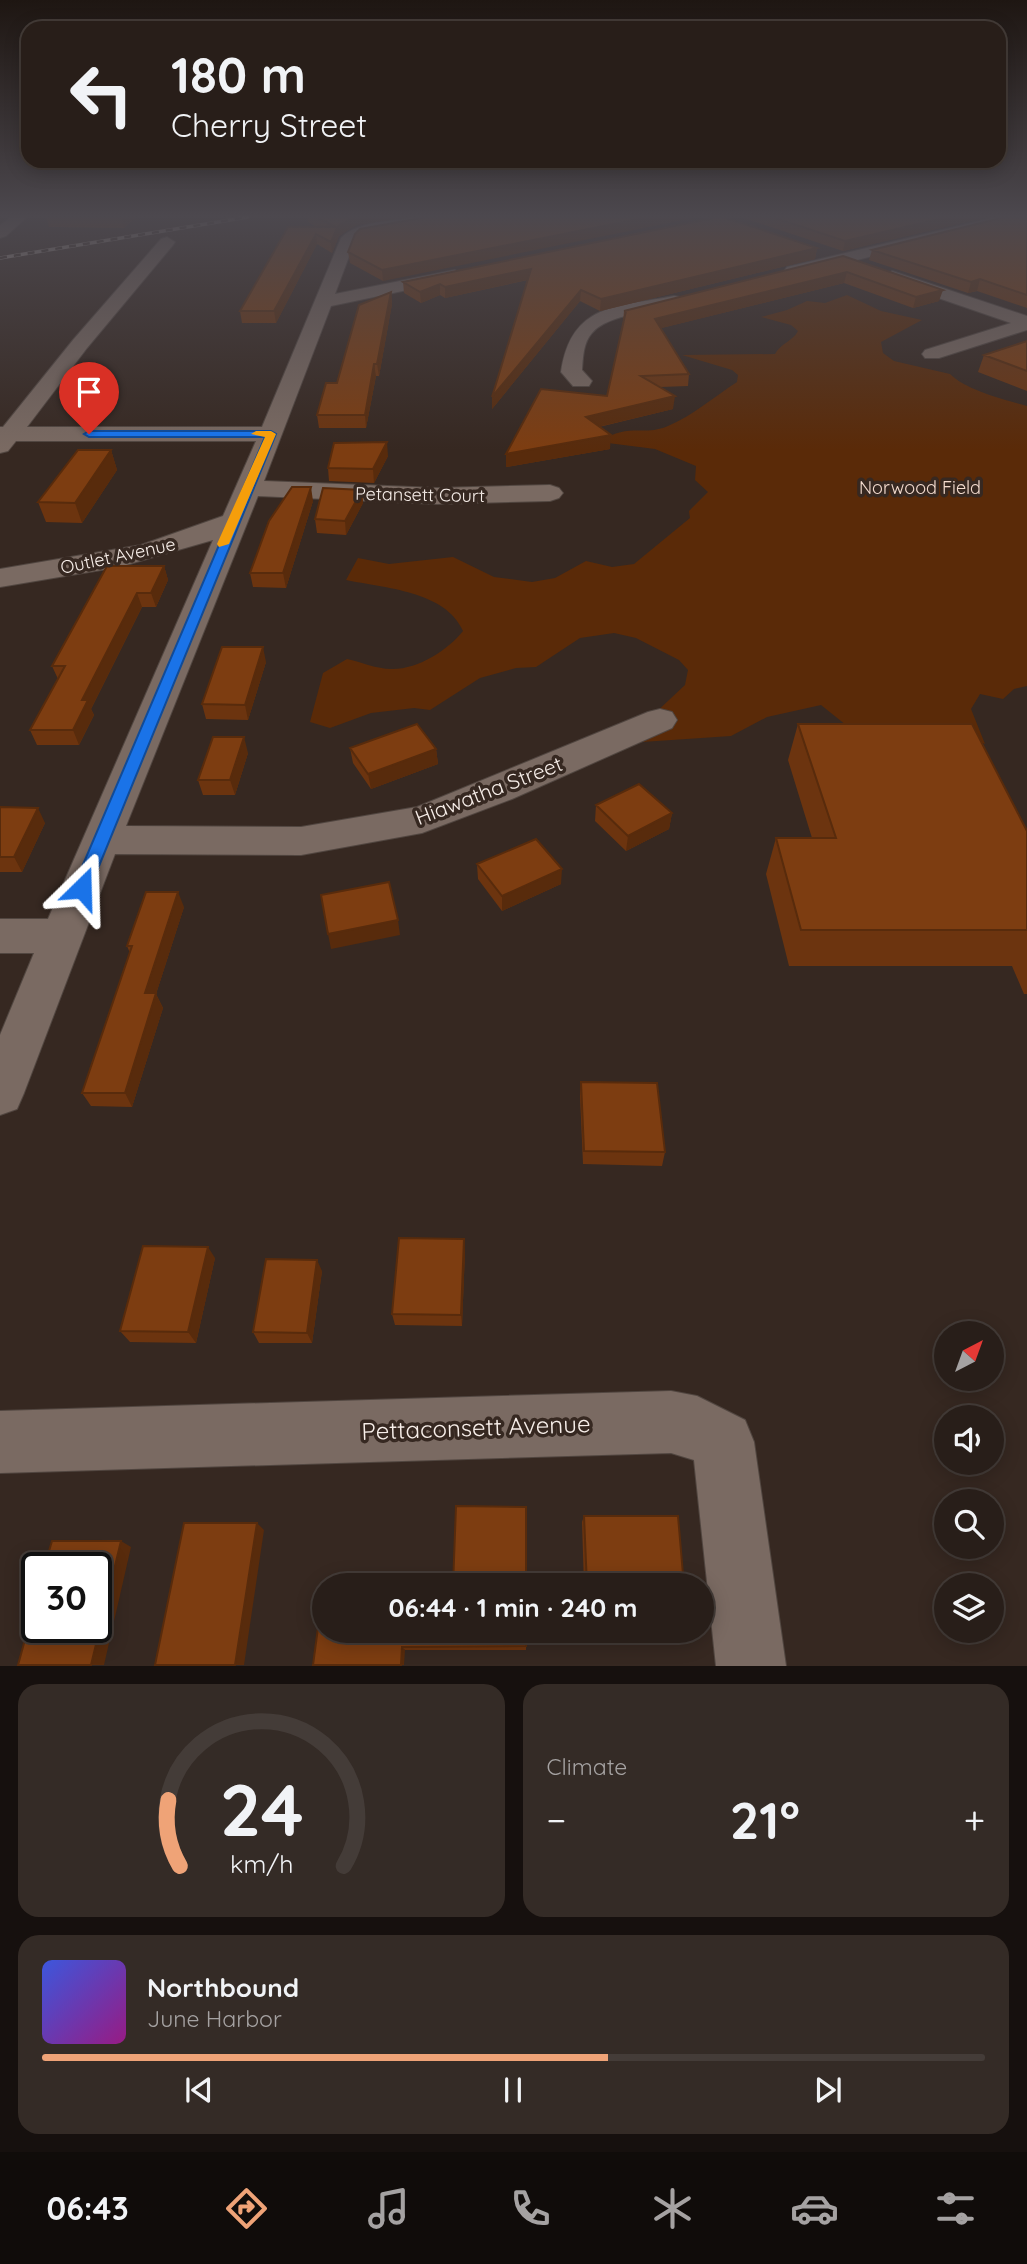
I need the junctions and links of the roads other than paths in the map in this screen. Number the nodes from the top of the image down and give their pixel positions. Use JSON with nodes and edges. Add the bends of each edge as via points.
{"nodes":[{"id":1,"x":122,"y":295,"type":"edge"},
{"id":2,"x":325,"y":295,"type":"edge"},
{"id":3,"x":357,"y":295,"type":"edge"},
{"id":4,"x":946,"y":295,"type":"edge"},
{"id":5,"x":693,"y":296,"type":"edge"},
{"id":6,"x":1027,"y":299,"type":"edge"},
{"id":7,"x":322,"y":302,"type":"junction"},
{"id":8,"x":990,"y":310,"type":"junction"},
{"id":9,"x":1027,"y":323,"type":"edge"},
{"id":10,"x":932,"y":354,"type":"dead end"},
{"id":11,"x":581,"y":381,"type":"dead end"},
{"id":12,"x":271,"y":434,"type":"junction"},
{"id":13,"x":4,"y":438,"type":"edge"},
{"id":14,"x":249,"y":488,"type":"junction"},
{"id":15,"x":550,"y":493,"type":"dead end"},
{"id":16,"x":232,"y":522,"type":"junction"},
{"id":17,"x":0,"y":578,"type":"edge"},
{"id":18,"x":660,"y":720,"type":"dead end"},
{"id":19,"x":101,"y":840,"type":"junction"},
{"id":20,"x":0,"y":936,"type":"edge"},
{"id":21,"x":62,"y":936,"type":"junction"},
{"id":22,"x":0,"y":1093,"type":"edge"},
{"id":23,"x":0,"y":1441,"type":"edge"},
{"id":24,"x":751,"y":1665,"type":"edge"}],
"edges":[{"from":1,"to":13,"type":"street"},
{"from":2,"to":7,"type":"street"},
{"from":3,"to":7,"type":"street"},
{"from":4,"to":8,"type":"street"},
{"from":5,"to":11,"type":"street","via":[[590,324],[574,351],[571,372]]},
{"from":6,"to":8,"type":"street"},
{"from":7,"to":12,"type":"street"},
{"from":8,"to":9,"type":"street"},
{"from":9,"to":10,"type":"street"},
{"from":12,"to":13,"type":"street"},
{"from":12,"to":14,"type":"street"},
{"from":14,"to":15,"type":"street","name":"Petansett Court","via":[[389,496]]},
{"from":14,"to":16,"type":"street"},
{"from":16,"to":17,"type":"street","name":"Outlet Avenue","via":[[165,548]]},
{"from":16,"to":19,"type":"street"},
{"from":18,"to":19,"type":"street","name":"Hiawatha Street","via":[[422,820],[301,841]]},
{"from":19,"to":21,"type":"street"},
{"from":20,"to":21,"type":"street"},
{"from":21,"to":22,"type":"street"},
{"from":23,"to":24,"type":"street","name":"Pettaconsett Avenue","via":[[671,1422],[697,1427],[723,1442]]}]}
